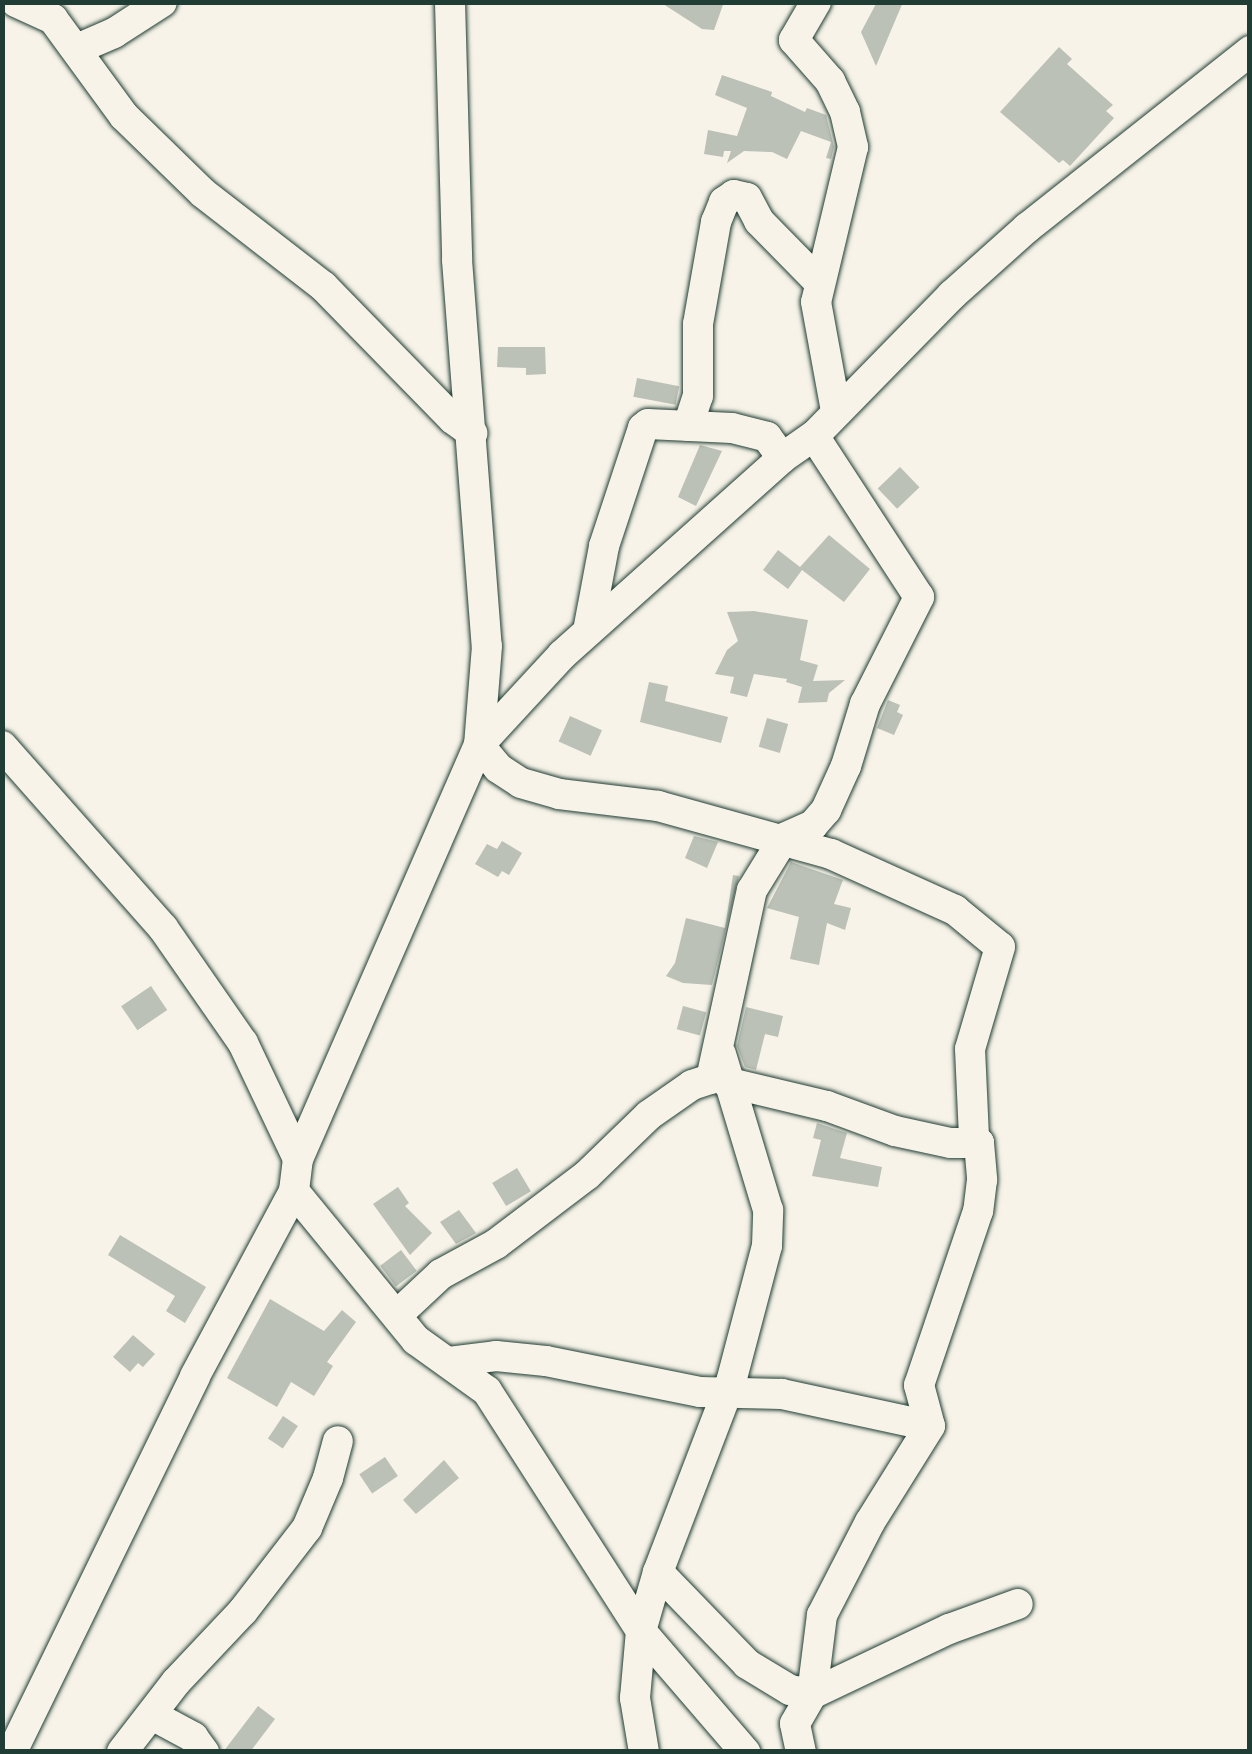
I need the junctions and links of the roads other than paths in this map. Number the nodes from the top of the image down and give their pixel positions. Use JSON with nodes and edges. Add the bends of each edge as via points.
{"nodes":[{"id":1,"x":16,"y":2,"type":"edge"},
{"id":2,"x":162,"y":2,"type":"edge"},
{"id":3,"x":450,"y":2,"type":"edge"},
{"id":4,"x":816,"y":2,"type":"edge"},
{"id":5,"x":77,"y":48,"type":"junction"},
{"id":6,"x":1250,"y":51,"type":"edge"},
{"id":7,"x":818,"y":281,"type":"junction"},
{"id":8,"x":836,"y":412,"type":"junction"},
{"id":9,"x":688,"y":426,"type":"junction"},
{"id":10,"x":472,"y":433,"type":"junction"},
{"id":11,"x":814,"y":436,"type":"junction"},
{"id":12,"x":782,"y":458,"type":"junction"},
{"id":13,"x":588,"y":630,"type":"junction"},
{"id":14,"x":479,"y":745,"type":"junction"},
{"id":15,"x":2,"y":746,"type":"edge"},
{"id":16,"x":784,"y":838,"type":"junction"},
{"id":17,"x":720,"y":1050,"type":"junction"},
{"id":18,"x":726,"y":1082,"type":"junction"},
{"id":19,"x":979,"y":1143,"type":"junction"},
{"id":20,"x":298,"y":1159,"type":"junction"},
{"id":21,"x":294,"y":1190,"type":"junction"},
{"id":22,"x":397,"y":1315,"type":"junction"},
{"id":23,"x":449,"y":1362,"type":"junction"},
{"id":24,"x":727,"y":1394,"type":"junction"},
{"id":25,"x":930,"y":1426,"type":"junction"},
{"id":26,"x":338,"y":1441,"type":"dead end"},
{"id":27,"x":658,"y":1572,"type":"junction"},
{"id":28,"x":1018,"y":1604,"type":"dead end"},
{"id":29,"x":641,"y":1631,"type":"junction"},
{"id":30,"x":812,"y":1694,"type":"junction"},
{"id":31,"x":152,"y":1715,"type":"junction"},
{"id":32,"x":12,"y":1752,"type":"edge"},
{"id":33,"x":122,"y":1752,"type":"edge"},
{"id":34,"x":204,"y":1752,"type":"edge"},
{"id":35,"x":644,"y":1752,"type":"edge"},
{"id":36,"x":745,"y":1752,"type":"edge"},
{"id":37,"x":801,"y":1752,"type":"edge"}],
"edges":[{"from":1,"to":5,"type":"street","via":[[52,19]]},
{"from":2,"to":5,"type":"street"},
{"from":3,"to":10,"type":"street","via":[[457,260]]},
{"from":4,"to":7,"type":"street","via":[[794,40],[830,80],[853,147]]},
{"from":5,"to":10,"type":"street","via":[[124,116],[203,193],[323,286]]},
{"from":6,"to":8,"type":"street","via":[[1026,228]]},
{"from":7,"to":8,"type":"street"},
{"from":7,"to":9,"type":"street","via":[[760,221],[747,198],[734,195],[724,202],[698,324],[698,396]]},
{"from":8,"to":11,"type":"street"},
{"from":9,"to":12,"type":"street","via":[[767,437]]},
{"from":9,"to":13,"type":"street","via":[[643,428],[604,546]]},
{"from":10,"to":14,"type":"street","via":[[487,646]]},
{"from":11,"to":12,"type":"street"},
{"from":11,"to":16,"type":"street","via":[[920,598],[865,704],[826,810],[813,825]]},
{"from":12,"to":13,"type":"street"},
{"from":13,"to":14,"type":"street"},
{"from":14,"to":16,"type":"street","via":[[521,783],[558,794],[637,801]]},
{"from":14,"to":20,"type":"street"},
{"from":15,"to":20,"type":"street","via":[[173,942],[243,1043]]},
{"from":16,"to":17,"type":"street","via":[[752,890]]},
{"from":16,"to":19,"type":"street","via":[[955,910],[1000,948],[970,1049]]},
{"from":17,"to":18,"type":"street"},
{"from":17,"to":22,"type":"street","via":[[711,1079],[692,1084],[641,1121],[587,1175],[496,1244],[441,1274]]},
{"from":18,"to":19,"type":"street","via":[[895,1130]]},
{"from":18,"to":24,"type":"street","via":[[768,1210],[767,1246]]},
{"from":19,"to":25,"type":"street","via":[[978,1211],[918,1385]]},
{"from":20,"to":21,"type":"street"},
{"from":21,"to":22,"type":"street"},
{"from":21,"to":32,"type":"street","via":[[195,1376]]},
{"from":22,"to":23,"type":"street","via":[[416,1340]]},
{"from":23,"to":24,"type":"street","via":[[496,1356],[546,1361]]},
{"from":23,"to":29,"type":"street","via":[[487,1391]]},
{"from":24,"to":25,"type":"street","via":[[782,1394]]},
{"from":24,"to":27,"type":"street"},
{"from":25,"to":30,"type":"street","via":[[822,1615]]},
{"from":26,"to":31,"type":"street","via":[[307,1528]]},
{"from":27,"to":29,"type":"street"},
{"from":27,"to":30,"type":"street","via":[[747,1664],[790,1690]]},
{"from":28,"to":30,"type":"street"},
{"from":29,"to":35,"type":"street","via":[[635,1698]]},
{"from":29,"to":36,"type":"street"},
{"from":30,"to":37,"type":"street","via":[[796,1724]]},
{"from":31,"to":33,"type":"street"},
{"from":31,"to":34,"type":"street","via":[[193,1737]]}]}
